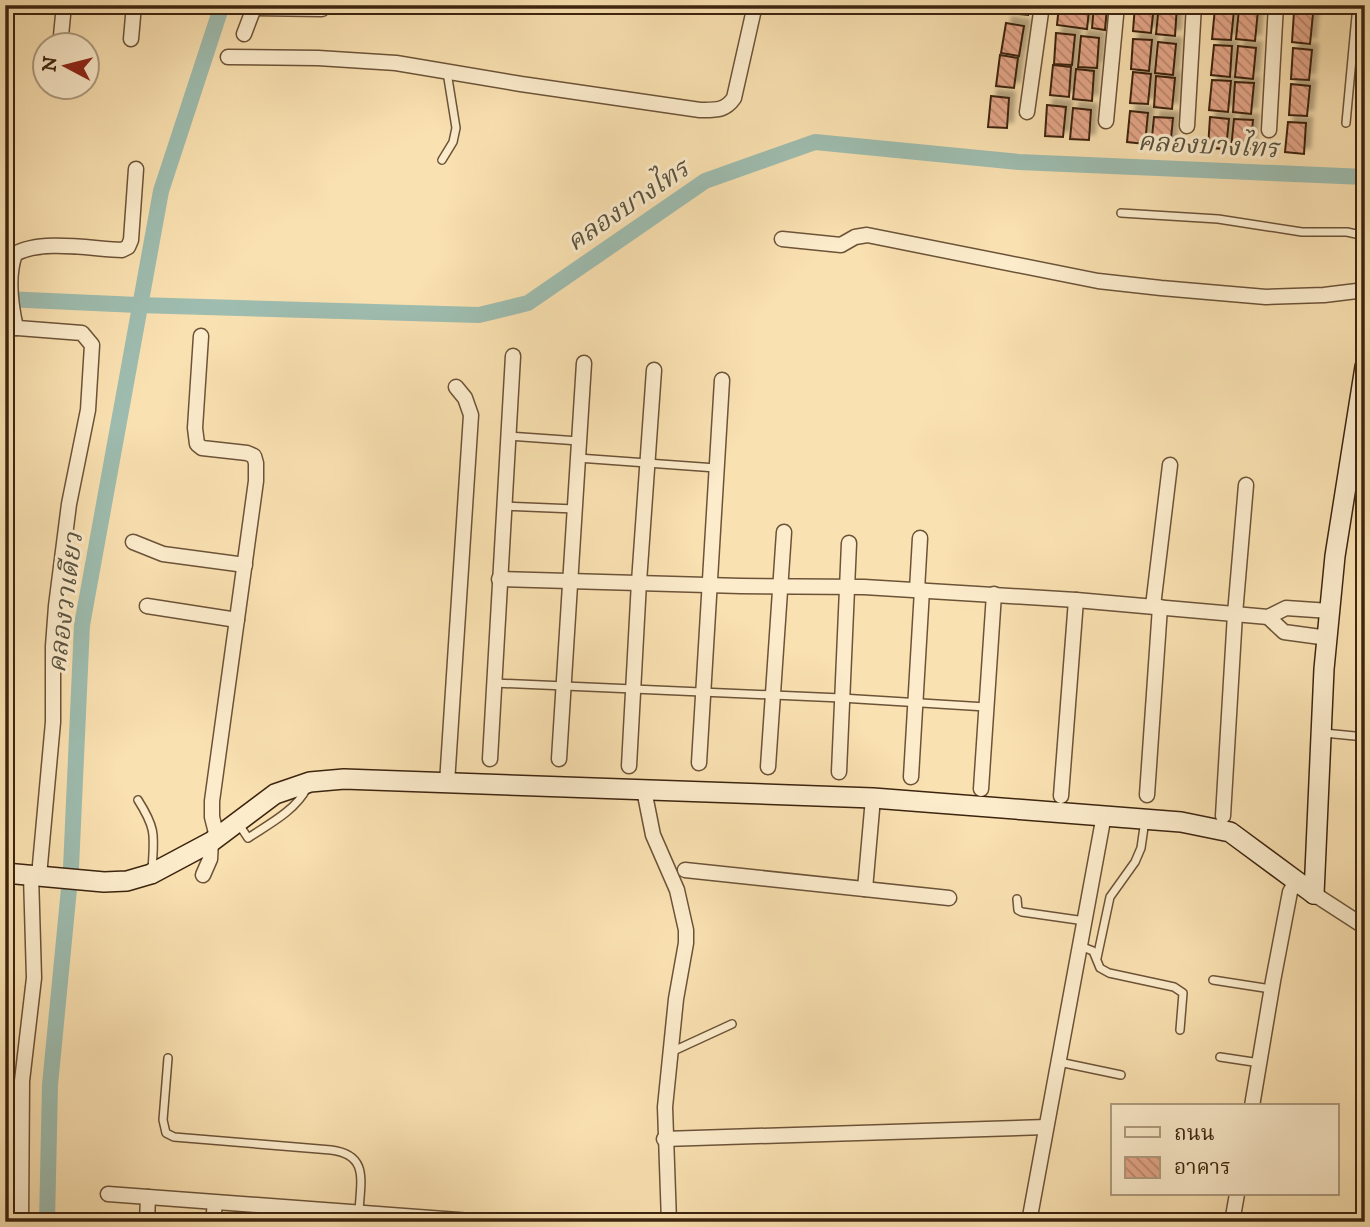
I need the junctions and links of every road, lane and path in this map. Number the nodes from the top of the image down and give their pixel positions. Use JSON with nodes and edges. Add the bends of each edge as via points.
{"nodes":[{"id":1,"x":64,"y":5,"type":"edge"},
{"id":2,"x":134,"y":5,"type":"edge"},
{"id":3,"x":755,"y":5,"type":"edge"},
{"id":4,"x":1042,"y":5,"type":"edge"},
{"id":5,"x":1117,"y":5,"type":"edge"},
{"id":6,"x":1194,"y":5,"type":"edge"},
{"id":7,"x":1276,"y":5,"type":"edge"},
{"id":8,"x":1357,"y":5,"type":"edge"},
{"id":9,"x":254,"y":7,"type":"edge"},
{"id":10,"x":321,"y":9,"type":"dead end"},
{"id":11,"x":61,"y":32,"type":"edge"},
{"id":12,"x":244,"y":34,"type":"dead end"},
{"id":13,"x":131,"y":39,"type":"dead end"},
{"id":14,"x":228,"y":57,"type":"dead end"},
{"id":15,"x":447,"y":72,"type":"junction"},
{"id":16,"x":1027,"y":112,"type":"dead end"},
{"id":17,"x":1106,"y":121,"type":"dead end"},
{"id":18,"x":1346,"y":123,"type":"dead end"},
{"id":19,"x":1187,"y":126,"type":"dead end"},
{"id":20,"x":1269,"y":130,"type":"dead end"},
{"id":21,"x":442,"y":160,"type":"dead end"},
{"id":22,"x":136,"y":169,"type":"dead end"},
{"id":23,"x":1121,"y":213,"type":"dead end"},
{"id":24,"x":1365,"y":236,"type":"edge"},
{"id":25,"x":782,"y":239,"type":"dead end"},
{"id":26,"x":1365,"y":290,"type":"edge"},
{"id":27,"x":11,"y":323,"type":"edge"},
{"id":28,"x":201,"y":336,"type":"dead end"},
{"id":29,"x":513,"y":356,"type":"dead end"},
{"id":30,"x":584,"y":363,"type":"dead end"},
{"id":31,"x":1365,"y":367,"type":"edge"},
{"id":32,"x":654,"y":370,"type":"dead end"},
{"id":33,"x":722,"y":380,"type":"dead end"},
{"id":34,"x":456,"y":387,"type":"dead end"},
{"id":35,"x":508,"y":436,"type":"junction"},
{"id":36,"x":1359,"y":438,"type":"edge"},
{"id":37,"x":579,"y":441,"type":"junction"},
{"id":38,"x":578,"y":458,"type":"junction"},
{"id":39,"x":647,"y":464,"type":"junction"},
{"id":40,"x":1170,"y":465,"type":"dead end"},
{"id":41,"x":716,"y":468,"type":"junction"},
{"id":42,"x":1246,"y":485,"type":"dead end"},
{"id":43,"x":504,"y":506,"type":"junction"},
{"id":44,"x":575,"y":509,"type":"junction"},
{"id":45,"x":784,"y":533,"type":"dead end"},
{"id":46,"x":920,"y":538,"type":"dead end"},
{"id":47,"x":134,"y":542,"type":"dead end"},
{"id":48,"x":849,"y":543,"type":"dead end"},
{"id":49,"x":245,"y":565,"type":"junction"},
{"id":50,"x":499,"y":579,"type":"junction"},
{"id":51,"x":570,"y":581,"type":"junction"},
{"id":52,"x":639,"y":582,"type":"junction"},
{"id":53,"x":708,"y":584,"type":"junction"},
{"id":54,"x":779,"y":585,"type":"junction"},
{"id":55,"x":846,"y":586,"type":"junction"},
{"id":56,"x":920,"y":590,"type":"junction"},
{"id":57,"x":994,"y":594,"type":"junction"},
{"id":58,"x":1076,"y":600,"type":"junction"},
{"id":59,"x":147,"y":606,"type":"dead end"},
{"id":60,"x":1157,"y":606,"type":"junction"},
{"id":61,"x":1330,"y":611,"type":"junction"},
{"id":62,"x":1235,"y":614,"type":"junction"},
{"id":63,"x":1268,"y":618,"type":"junction"},
{"id":64,"x":237,"y":620,"type":"junction"},
{"id":65,"x":1328,"y":638,"type":"junction"},
{"id":66,"x":494,"y":682,"type":"junction"},
{"id":67,"x":563,"y":686,"type":"junction"},
{"id":68,"x":632,"y":688,"type":"junction"},
{"id":69,"x":703,"y":692,"type":"junction"},
{"id":70,"x":771,"y":695,"type":"junction"},
{"id":71,"x":841,"y":698,"type":"junction"},
{"id":72,"x":915,"y":702,"type":"junction"},
{"id":73,"x":987,"y":707,"type":"junction"},
{"id":74,"x":1322,"y":732,"type":"junction"},
{"id":75,"x":1365,"y":737,"type":"edge"},
{"id":76,"x":559,"y":758,"type":"dead end"},
{"id":77,"x":490,"y":759,"type":"dead end"},
{"id":78,"x":699,"y":763,"type":"dead end"},
{"id":79,"x":629,"y":766,"type":"dead end"},
{"id":80,"x":768,"y":767,"type":"dead end"},
{"id":81,"x":839,"y":772,"type":"dead end"},
{"id":82,"x":911,"y":777,"type":"dead end"},
{"id":83,"x":447,"y":783,"type":"junction"},
{"id":84,"x":981,"y":789,"type":"dead end"},
{"id":85,"x":644,"y":790,"type":"junction"},
{"id":86,"x":1147,"y":795,"type":"dead end"},
{"id":87,"x":1061,"y":796,"type":"dead end"},
{"id":88,"x":873,"y":798,"type":"junction"},
{"id":89,"x":138,"y":800,"type":"dead end"},
{"id":90,"x":1104,"y":815,"type":"junction"},
{"id":91,"x":1223,"y":816,"type":"dead end"},
{"id":92,"x":1145,"y":819,"type":"junction"},
{"id":93,"x":214,"y":840,"type":"junction"},
{"id":94,"x":685,"y":870,"type":"dead end"},
{"id":95,"x":5,"y":873,"type":"edge"},
{"id":96,"x":151,"y":874,"type":"junction"},
{"id":97,"x":203,"y":875,"type":"dead end"},
{"id":98,"x":41,"y":876,"type":"junction"},
{"id":99,"x":1296,"y":881,"type":"junction"},
{"id":100,"x":865,"y":889,"type":"junction"},
{"id":101,"x":1314,"y":894,"type":"junction"},
{"id":102,"x":949,"y":898,"type":"dead end"},
{"id":103,"x":1017,"y":899,"type":"dead end"},
{"id":104,"x":1085,"y":921,"type":"junction"},
{"id":105,"x":1365,"y":927,"type":"edge"},
{"id":106,"x":1080,"y":946,"type":"junction"},
{"id":107,"x":1096,"y":959,"type":"junction"},
{"id":108,"x":1213,"y":980,"type":"dead end"},
{"id":109,"x":1271,"y":989,"type":"junction"},
{"id":110,"x":732,"y":1024,"type":"dead end"},
{"id":111,"x":1180,"y":1031,"type":"dead end"},
{"id":112,"x":670,"y":1053,"type":"junction"},
{"id":113,"x":1220,"y":1057,"type":"dead end"},
{"id":114,"x":167,"y":1058,"type":"dead end"},
{"id":115,"x":1059,"y":1062,"type":"junction"},
{"id":116,"x":1260,"y":1063,"type":"junction"},
{"id":117,"x":1121,"y":1075,"type":"dead end"},
{"id":118,"x":1252,"y":1104,"type":"edge"},
{"id":119,"x":1046,"y":1127,"type":"junction"},
{"id":120,"x":664,"y":1139,"type":"junction"},
{"id":121,"x":108,"y":1194,"type":"dead end"},
{"id":122,"x":1237,"y":1196,"type":"edge"},
{"id":123,"x":148,"y":1198,"type":"junction"},
{"id":124,"x":215,"y":1203,"type":"junction"},
{"id":125,"x":359,"y":1213,"type":"junction"},
{"id":126,"x":422,"y":1220,"type":"edge"},
{"id":127,"x":21,"y":1222,"type":"edge"},
{"id":128,"x":147,"y":1222,"type":"edge"},
{"id":129,"x":213,"y":1222,"type":"edge"},
{"id":130,"x":485,"y":1222,"type":"edge"},
{"id":131,"x":669,"y":1222,"type":"edge"},
{"id":132,"x":1029,"y":1222,"type":"edge"},
{"id":133,"x":1232,"y":1222,"type":"edge"}],
"edges":[{"from":1,"to":11,"type":"street"},
{"from":2,"to":13,"type":"street"},
{"from":3,"to":15,"type":"street","via":[[734,98],[721,110]]},
{"from":4,"to":16,"type":"street"},
{"from":5,"to":17,"type":"street"},
{"from":6,"to":19,"type":"street"},
{"from":7,"to":20,"type":"street"},
{"from":8,"to":18,"type":"lane"},
{"from":9,"to":10,"type":"street"},
{"from":9,"to":12,"type":"street"},
{"from":14,"to":15,"type":"street","via":[[396,63]]},
{"from":15,"to":21,"type":"lane","via":[[456,128]]},
{"from":22,"to":27,"type":"street","via":[[128,247],[51,246],[15,254]]},
{"from":23,"to":24,"type":"lane"},
{"from":25,"to":26,"type":"street","via":[[841,245],[867,235],[1098,281],[1266,297]]},
{"from":27,"to":98,"type":"street","via":[[82,333],[92,345],[88,410],[69,504],[53,646],[53,722]]},
{"from":28,"to":49,"type":"street","via":[[197,444],[247,453],[256,463]]},
{"from":29,"to":35,"type":"street"},
{"from":30,"to":37,"type":"street"},
{"from":31,"to":36,"type":"street"},
{"from":32,"to":39,"type":"street"},
{"from":33,"to":41,"type":"street"},
{"from":34,"to":83,"type":"street","via":[[471,415]]},
{"from":35,"to":37,"type":"lane"},
{"from":35,"to":43,"type":"street"},
{"from":36,"to":61,"type":"street","via":[[1335,556]]},
{"from":37,"to":38,"type":"street"},
{"from":38,"to":39,"type":"lane"},
{"from":38,"to":44,"type":"street"},
{"from":39,"to":41,"type":"lane"},
{"from":39,"to":52,"type":"street"},
{"from":40,"to":60,"type":"street"},
{"from":41,"to":53,"type":"street"},
{"from":42,"to":62,"type":"street"},
{"from":43,"to":44,"type":"lane"},
{"from":43,"to":50,"type":"street"},
{"from":44,"to":51,"type":"street"},
{"from":45,"to":54,"type":"street"},
{"from":46,"to":56,"type":"street"},
{"from":47,"to":49,"type":"street","via":[[163,554]]},
{"from":48,"to":55,"type":"street"},
{"from":49,"to":64,"type":"street"},
{"from":50,"to":51,"type":"street"},
{"from":50,"to":66,"type":"street"},
{"from":51,"to":52,"type":"street"},
{"from":51,"to":67,"type":"street"},
{"from":52,"to":53,"type":"street"},
{"from":52,"to":68,"type":"street"},
{"from":53,"to":54,"type":"street"},
{"from":53,"to":69,"type":"street"},
{"from":54,"to":55,"type":"street"},
{"from":54,"to":70,"type":"street"},
{"from":55,"to":56,"type":"street"},
{"from":55,"to":71,"type":"street"},
{"from":56,"to":57,"type":"street"},
{"from":56,"to":72,"type":"street"},
{"from":57,"to":58,"type":"street"},
{"from":57,"to":73,"type":"street"},
{"from":58,"to":60,"type":"street"},
{"from":58,"to":87,"type":"street"},
{"from":59,"to":64,"type":"street"},
{"from":60,"to":62,"type":"street"},
{"from":60,"to":86,"type":"street"},
{"from":61,"to":63,"type":"street","via":[[1286,608]]},
{"from":61,"to":65,"type":"street"},
{"from":62,"to":63,"type":"street"},
{"from":62,"to":91,"type":"street"},
{"from":63,"to":65,"type":"street","via":[[1283,632]]},
{"from":64,"to":93,"type":"street","via":[[212,801]]},
{"from":65,"to":74,"type":"street"},
{"from":66,"to":67,"type":"lane"},
{"from":66,"to":77,"type":"street"},
{"from":67,"to":68,"type":"lane"},
{"from":67,"to":76,"type":"street"},
{"from":68,"to":69,"type":"lane"},
{"from":68,"to":79,"type":"street"},
{"from":69,"to":70,"type":"lane"},
{"from":69,"to":78,"type":"street"},
{"from":70,"to":71,"type":"lane"},
{"from":70,"to":80,"type":"street"},
{"from":71,"to":72,"type":"lane"},
{"from":71,"to":81,"type":"street"},
{"from":72,"to":73,"type":"lane"},
{"from":72,"to":82,"type":"street"},
{"from":73,"to":84,"type":"street"},
{"from":74,"to":75,"type":"lane"},
{"from":74,"to":101,"type":"street"},
{"from":83,"to":85,"type":"street"},
{"from":83,"to":93,"type":"street","via":[[310,782],[275,794]]},
{"from":85,"to":88,"type":"street"},
{"from":85,"to":112,"type":"street","via":[[653,835],[677,890],[686,930]]},
{"from":88,"to":90,"type":"street"},
{"from":88,"to":100,"type":"street"},
{"from":89,"to":96,"type":"lane","via":[[154,833]]},
{"from":90,"to":92,"type":"street"},
{"from":90,"to":104,"type":"street"},
{"from":92,"to":99,"type":"street","via":[[1230,832]]},
{"from":92,"to":107,"type":"lane","via":[[1135,862],[1110,897]]},
{"from":93,"to":96,"type":"street"},
{"from":93,"to":97,"type":"street"},
{"from":94,"to":100,"type":"street"},
{"from":95,"to":98,"type":"street"},
{"from":96,"to":98,"type":"street","via":[[103,882]]},
{"from":98,"to":127,"type":"street","via":[[22,1081]]},
{"from":99,"to":101,"type":"street"},
{"from":99,"to":109,"type":"street"},
{"from":100,"to":102,"type":"street"},
{"from":101,"to":105,"type":"street"},
{"from":103,"to":104,"type":"lane","via":[[1022,912]]},
{"from":104,"to":106,"type":"street"},
{"from":106,"to":107,"type":"lane","via":[[1093,951]]},
{"from":106,"to":115,"type":"street"},
{"from":107,"to":111,"type":"lane","via":[[1108,973],[1183,993]]},
{"from":108,"to":109,"type":"lane"},
{"from":109,"to":116,"type":"street"},
{"from":110,"to":112,"type":"lane"},
{"from":112,"to":120,"type":"street"},
{"from":113,"to":116,"type":"lane"},
{"from":114,"to":125,"type":"lane","via":[[166,1133],[347,1154],[361,1168]]},
{"from":115,"to":117,"type":"lane"},
{"from":115,"to":119,"type":"street"},
{"from":116,"to":118,"type":"street"},
{"from":119,"to":120,"type":"street"},
{"from":119,"to":132,"type":"street"},
{"from":120,"to":131,"type":"street"},
{"from":121,"to":123,"type":"street"},
{"from":122,"to":133,"type":"street"},
{"from":123,"to":124,"type":"street"},
{"from":123,"to":128,"type":"street"},
{"from":124,"to":125,"type":"street"},
{"from":124,"to":129,"type":"street"},
{"from":125,"to":126,"type":"street"},
{"from":126,"to":130,"type":"street"}]}
